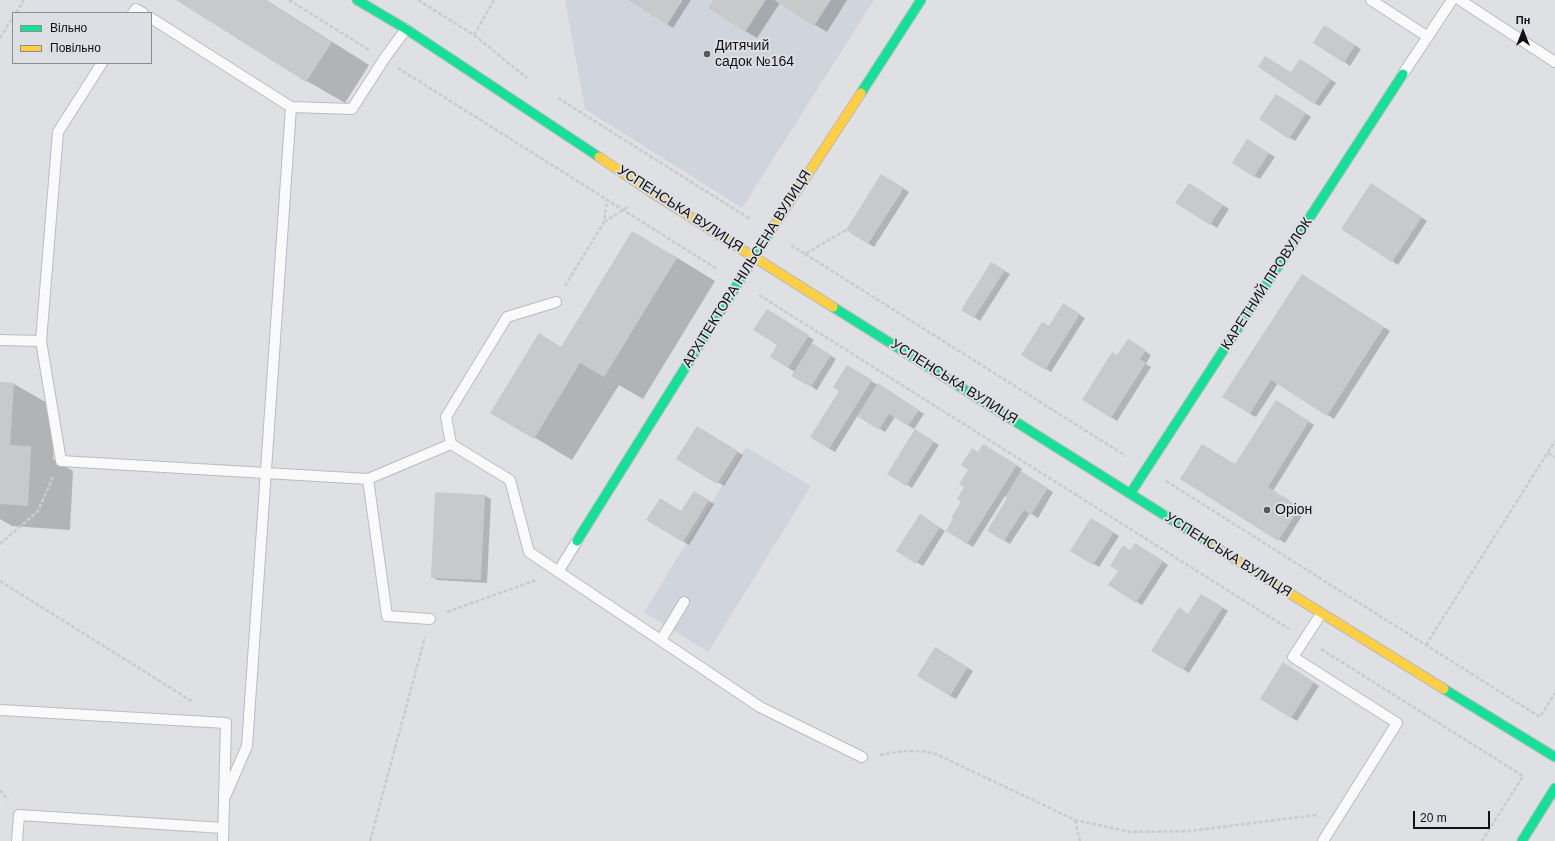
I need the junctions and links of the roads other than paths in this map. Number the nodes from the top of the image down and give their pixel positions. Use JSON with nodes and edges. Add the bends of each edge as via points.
{"nodes":[{"id":1,"x":357,"y":0,"type":"edge"},
{"id":2,"x":921,"y":0,"type":"edge"},
{"id":3,"x":1371,"y":0,"type":"edge"},
{"id":4,"x":1452,"y":0,"type":"edge"},
{"id":5,"x":1460,"y":0,"type":"edge"},
{"id":6,"x":152,"y":19,"type":"edge"},
{"id":7,"x":406,"y":29,"type":"junction"},
{"id":8,"x":1428,"y":37,"type":"junction"},
{"id":9,"x":1555,"y":62,"type":"edge"},
{"id":10,"x":101,"y":64,"type":"edge"},
{"id":11,"x":1404,"y":74,"type":"joint"},
{"id":12,"x":291,"y":107,"type":"junction"},
{"id":13,"x":754,"y":257,"type":"junction"},
{"id":14,"x":556,"y":302,"type":"road end"},
{"id":15,"x":0,"y":340,"type":"edge"},
{"id":16,"x":41,"y":342,"type":"junction"},
{"id":17,"x":451,"y":444,"type":"junction"},
{"id":18,"x":266,"y":472,"type":"junction"},
{"id":19,"x":368,"y":479,"type":"junction"},
{"id":20,"x":1130,"y":494,"type":"junction"},
{"id":21,"x":577,"y":541,"type":"joint"},
{"id":22,"x":558,"y":572,"type":"junction"},
{"id":23,"x":684,"y":602,"type":"dead end"},
{"id":24,"x":1321,"y":614,"type":"junction"},
{"id":25,"x":430,"y":619,"type":"road end"},
{"id":26,"x":661,"y":640,"type":"junction"},
{"id":27,"x":0,"y":710,"type":"edge"},
{"id":28,"x":862,"y":757,"type":"road end"},
{"id":29,"x":1555,"y":757,"type":"edge"},
{"id":30,"x":1555,"y":788,"type":"edge"},
{"id":31,"x":224,"y":799,"type":"junction"},
{"id":32,"x":223,"y":828,"type":"junction"},
{"id":33,"x":17,"y":841,"type":"edge"},
{"id":34,"x":222,"y":841,"type":"edge"},
{"id":35,"x":1323,"y":841,"type":"edge"},
{"id":36,"x":1522,"y":841,"type":"edge"}],
"edges":[{"from":1,"to":7,"type":"street","name":"УСПЕНСЬКА ВУЛИЦЯ"},
{"from":2,"to":13,"type":"street","name":"АРХІТЕКТОРА НІЛЬСЕНА ВУЛИЦЯ"},
{"from":3,"to":8,"type":"lane"},
{"from":4,"to":8,"type":"lane"},
{"from":5,"to":9,"type":"lane"},
{"from":6,"to":12,"type":"lane"},
{"from":7,"to":12,"type":"lane","via":[[352,109]]},
{"from":7,"to":13,"type":"street","name":"УСПЕНСЬКА ВУЛИЦЯ","via":[[651,192]]},
{"from":8,"to":11,"type":"lane"},
{"from":10,"to":16,"type":"lane","via":[[58,132]]},
{"from":11,"to":20,"type":"street","name":"КАРЕТНИЙ ПРОВУЛОК"},
{"from":12,"to":18,"type":"lane"},
{"from":13,"to":20,"type":"street","name":"УСПЕНСЬКА ВУЛИЦЯ"},
{"from":13,"to":21,"type":"street","name":"АРХІТЕКТОРА НІЛЬСЕНА ВУЛИЦЯ"},
{"from":14,"to":17,"type":"lane","via":[[507,317],[446,417]]},
{"from":15,"to":16,"type":"lane"},
{"from":16,"to":18,"type":"lane","via":[[61,461]]},
{"from":17,"to":19,"type":"lane"},
{"from":17,"to":22,"type":"lane","via":[[510,480],[529,552]]},
{"from":18,"to":19,"type":"lane"},
{"from":18,"to":31,"type":"lane","via":[[247,746]]},
{"from":19,"to":25,"type":"lane","via":[[387,616]]},
{"from":20,"to":24,"type":"street","name":"УСПЕНСЬКА ВУЛИЦЯ"},
{"from":21,"to":22,"type":"lane"},
{"from":22,"to":26,"type":"lane"},
{"from":23,"to":26,"type":"lane"},
{"from":24,"to":29,"type":"street","name":"УСПЕНСЬКА ВУЛИЦЯ"},
{"from":24,"to":35,"type":"lane","via":[[1293,657],[1397,723]]},
{"from":26,"to":28,"type":"lane","via":[[760,707]]},
{"from":27,"to":31,"type":"lane","via":[[226,723]]},
{"from":30,"to":36,"type":"street"},
{"from":31,"to":32,"type":"lane"},
{"from":32,"to":33,"type":"lane","via":[[19,815]]},
{"from":32,"to":34,"type":"lane"}]}
